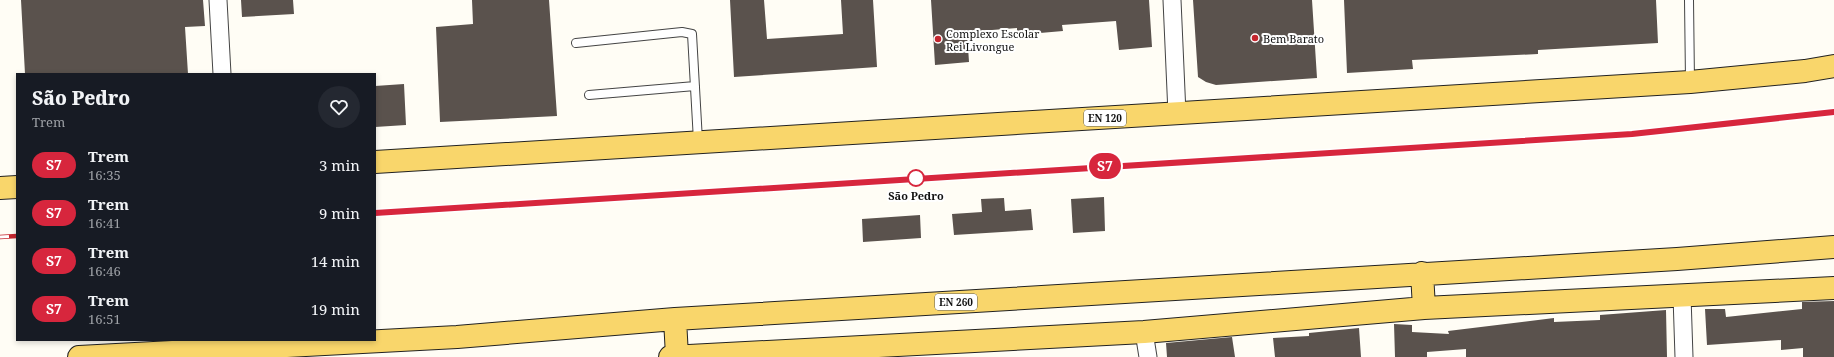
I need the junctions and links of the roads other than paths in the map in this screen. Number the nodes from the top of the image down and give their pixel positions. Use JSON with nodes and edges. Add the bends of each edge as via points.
{"nodes":[{"id":1,"x":218,"y":0,"type":"edge"},
{"id":2,"x":1172,"y":0,"type":"edge"},
{"id":3,"x":1689,"y":0,"type":"edge"},
{"id":4,"x":576,"y":43,"type":"dead end"},
{"id":5,"x":1834,"y":66,"type":"edge"},
{"id":6,"x":222,"y":73,"type":"edge"},
{"id":7,"x":1690,"y":82,"type":"junction"},
{"id":8,"x":695,"y":86,"type":"junction"},
{"id":9,"x":589,"y":95,"type":"dead end"},
{"id":10,"x":1177,"y":114,"type":"junction"},
{"id":11,"x":698,"y":142,"type":"junction"},
{"id":12,"x":376,"y":162,"type":"edge"},
{"id":13,"x":16,"y":187,"type":"edge"},
{"id":14,"x":0,"y":188,"type":"edge"},
{"id":15,"x":1834,"y":247,"type":"edge"},
{"id":16,"x":1422,"y":273,"type":"junction"},
{"id":17,"x":1834,"y":288,"type":"edge"},
{"id":18,"x":1682,"y":296,"type":"junction"},
{"id":19,"x":1424,"y":308,"type":"junction"},
{"id":20,"x":675,"y":319,"type":"junction"},
{"id":21,"x":1144,"y":332,"type":"junction"},
{"id":22,"x":914,"y":351,"type":"edge"},
{"id":23,"x":249,"y":353,"type":"edge"},
{"id":24,"x":677,"y":356,"type":"edge"},
{"id":25,"x":79,"y":357,"type":"edge"},
{"id":26,"x":670,"y":357,"type":"edge"},
{"id":27,"x":1148,"y":357,"type":"edge"},
{"id":28,"x":1684,"y":357,"type":"edge"}],
"edges":[{"from":1,"to":6,"type":"street"},
{"from":2,"to":10,"type":"street"},
{"from":3,"to":7,"type":"lane"},
{"from":4,"to":8,"type":"lane","via":[[682,32],[692,34]]},
{"from":5,"to":7,"type":"main road","number":"EN 120"},
{"from":7,"to":10,"type":"main road","number":"EN 120"},
{"from":8,"to":9,"type":"lane"},
{"from":8,"to":11,"type":"lane"},
{"from":10,"to":11,"type":"main road","number":"EN 120"},
{"from":11,"to":12,"type":"main road","number":"EN 120"},
{"from":13,"to":14,"type":"main road"},
{"from":15,"to":16,"type":"main road","number":"EN 260","via":[[1677,259]]},
{"from":16,"to":19,"type":"main road"},
{"from":16,"to":20,"type":"main road","number":"EN 260"},
{"from":17,"to":18,"type":"main road"},
{"from":18,"to":19,"type":"main road"},
{"from":18,"to":28,"type":"street"},
{"from":19,"to":21,"type":"main road"},
{"from":20,"to":23,"type":"main road","number":"EN 260"},
{"from":20,"to":24,"type":"main road"},
{"from":21,"to":22,"type":"main road"},
{"from":21,"to":27,"type":"street"},
{"from":22,"to":24,"type":"main road"},
{"from":23,"to":25,"type":"main road","number":"EN 260"},
{"from":24,"to":26,"type":"main road"}]}
